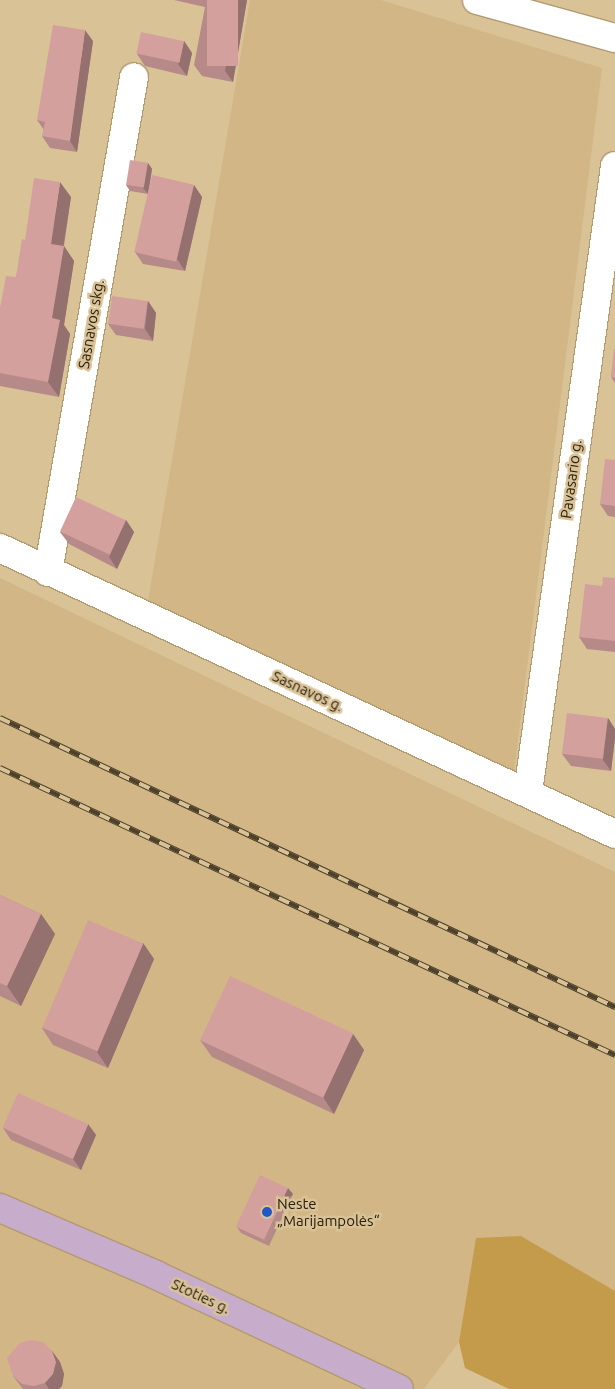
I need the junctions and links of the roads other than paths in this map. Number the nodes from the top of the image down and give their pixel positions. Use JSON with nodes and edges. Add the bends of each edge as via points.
{"nodes":[{"id":1,"x":477,"y":0,"type":"edge"},
{"id":2,"x":615,"y":38,"type":"edge"},
{"id":3,"x":134,"y":77,"type":"dead end"},
{"id":4,"x":615,"y":166,"type":"edge"},
{"id":5,"x":0,"y":548,"type":"edge"},
{"id":6,"x":48,"y":572,"type":"junction"},
{"id":7,"x":528,"y":792,"type":"junction"},
{"id":8,"x":615,"y":834,"type":"edge"},
{"id":9,"x":0,"y":1208,"type":"edge"},
{"id":10,"x":399,"y":1389,"type":"edge"}],
"edges":[{"from":1,"to":2,"type":"street"},
{"from":3,"to":6,"type":"street","name":"Sasnavos skg."},
{"from":4,"to":7,"type":"street","name":"Pavasario g."},
{"from":5,"to":6,"type":"street","name":"Sasnavos g."},
{"from":6,"to":7,"type":"street","name":"Sasnavos g."},
{"from":7,"to":8,"type":"street","name":"Sasnavos g."},
{"from":9,"to":10,"type":"main road","name":"Stoties g.","via":[[156,1275]]}]}
